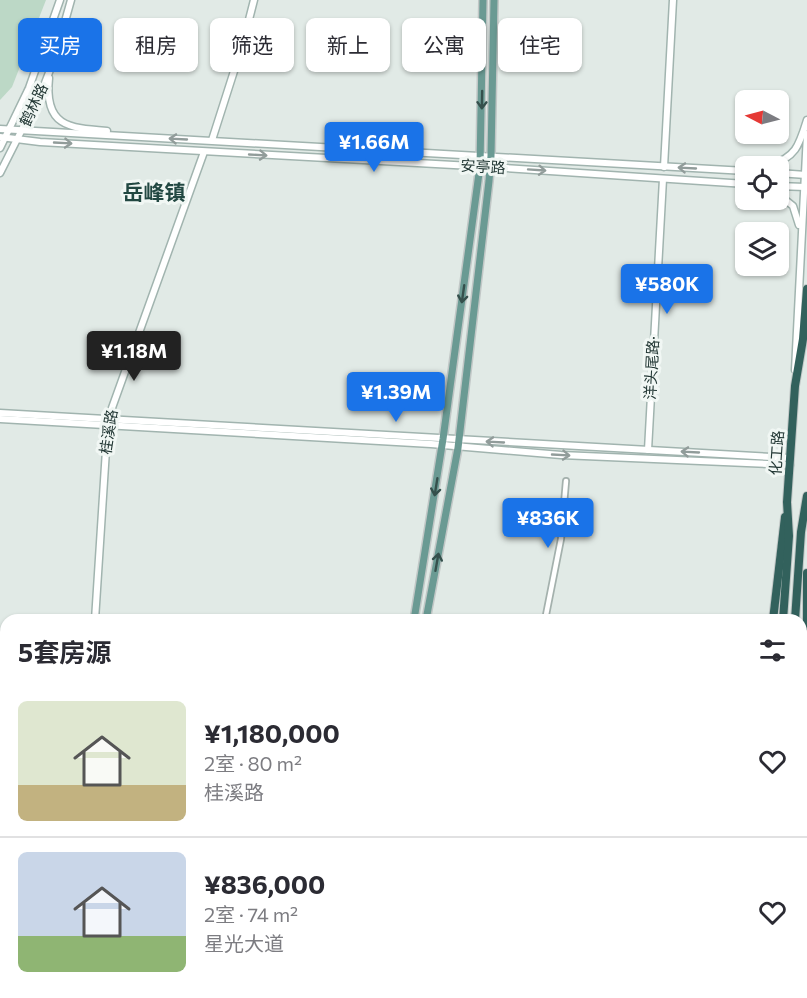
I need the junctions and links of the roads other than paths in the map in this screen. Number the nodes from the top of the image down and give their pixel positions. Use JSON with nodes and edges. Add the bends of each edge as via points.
{"nodes":[{"id":1,"x":60,"y":0,"type":"edge"},
{"id":2,"x":71,"y":0,"type":"edge"},
{"id":3,"x":254,"y":0,"type":"edge"},
{"id":4,"x":483,"y":0,"type":"edge"},
{"id":5,"x":494,"y":0,"type":"edge"},
{"id":6,"x":673,"y":0,"type":"edge"},
{"id":7,"x":65,"y":18,"type":"edge"},
{"id":8,"x":49,"y":72,"type":"edge"},
{"id":9,"x":49,"y":72,"type":"edge"},
{"id":10,"x":807,"y":120,"type":"edge"},
{"id":11,"x":0,"y":129,"type":"edge"},
{"id":12,"x":10,"y":129,"type":"junction"},
{"id":13,"x":22,"y":131,"type":"junction"},
{"id":14,"x":807,"y":134,"type":"edge"},
{"id":15,"x":134,"y":136,"type":"junction"},
{"id":16,"x":3,"y":138,"type":"edge"},
{"id":17,"x":18,"y":140,"type":"junction"},
{"id":18,"x":212,"y":140,"type":"junction"},
{"id":19,"x":0,"y":148,"type":"edge"},
{"id":20,"x":204,"y":152,"type":"junction"},
{"id":21,"x":480,"y":156,"type":"junction"},
{"id":22,"x":491,"y":156,"type":"junction"},
{"id":23,"x":789,"y":156,"type":"edge"},
{"id":24,"x":480,"y":166,"type":"junction"},
{"id":25,"x":490,"y":167,"type":"junction"},
{"id":26,"x":664,"y":167,"type":"junction"},
{"id":27,"x":735,"y":170,"type":"edge"},
{"id":28,"x":0,"y":174,"type":"edge"},
{"id":29,"x":789,"y":174,"type":"edge"},
{"id":30,"x":806,"y":175,"type":"edge"},
{"id":31,"x":663,"y":179,"type":"junction"},
{"id":32,"x":735,"y":183,"type":"edge"},
{"id":33,"x":789,"y":187,"type":"edge"},
{"id":34,"x":805,"y":188,"type":"edge"},
{"id":35,"x":789,"y":204,"type":"edge"},
{"id":36,"x":801,"y":235,"type":"junction"},
{"id":37,"x":807,"y":289,"type":"edge"},
{"id":38,"x":795,"y":386,"type":"junction"},
{"id":39,"x":0,"y":413,"type":"edge"},
{"id":40,"x":0,"y":419,"type":"edge"},
{"id":41,"x":107,"y":422,"type":"junction"},
{"id":42,"x":443,"y":442,"type":"junction"},
{"id":43,"x":458,"y":444,"type":"junction"},
{"id":44,"x":648,"y":450,"type":"junction"},
{"id":45,"x":790,"y":462,"type":"junction"},
{"id":46,"x":566,"y":481,"type":"dead end"},
{"id":47,"x":807,"y":496,"type":"edge"},
{"id":48,"x":787,"y":502,"type":"junction"},
{"id":49,"x":806,"y":505,"type":"edge"},
{"id":50,"x":807,"y":510,"type":"edge"},
{"id":51,"x":807,"y":573,"type":"edge"},
{"id":52,"x":95,"y":614,"type":"edge"},
{"id":53,"x":415,"y":614,"type":"edge"},
{"id":54,"x":427,"y":614,"type":"edge"},
{"id":55,"x":546,"y":614,"type":"edge"},
{"id":56,"x":774,"y":614,"type":"edge"},
{"id":57,"x":783,"y":614,"type":"edge"},
{"id":58,"x":795,"y":614,"type":"edge"},
{"id":59,"x":807,"y":626,"type":"edge"}],
"edges":[{"from":1,"to":12,"type":"main road","name":"鹤林路","via":[[40,61]]},
{"from":2,"to":7,"type":"main road","name":"鹤林路"},
{"from":3,"to":18,"type":"main road"},
{"from":4,"to":21,"type":"main road","one_way":true},
{"from":5,"to":22,"type":"main road"},
{"from":6,"to":26,"type":"main road"},
{"from":8,"to":13,"type":"main road","name":"鹤林路"},
{"from":9,"to":15,"type":"main road","via":[[49,104],[61,121],[75,129]]},
{"from":10,"to":23,"type":"main road","via":[[800,145]]},
{"from":11,"to":12,"type":"main road","name":"安亭路"},
{"from":12,"to":13,"type":"main road","name":"安亭路"},
{"from":12,"to":16,"type":"main road","name":"鹤林路"},
{"from":13,"to":15,"type":"main road","name":"安亭路"},
{"from":13,"to":17,"type":"main road","name":"鹤林路"},
{"from":14,"to":30,"type":"main road"},
{"from":18,"to":15,"type":"main road","name":"安亭路","one_way":true},
{"from":16,"to":17,"type":"main road","name":"安亭路"},
{"from":16,"to":19,"type":"main road","name":"鹤林路"},
{"from":17,"to":20,"type":"main road","name":"安亭路","one_way":true},
{"from":17,"to":28,"type":"main road","name":"鹤林路"},
{"from":18,"to":21,"type":"main road","name":"安亭路"},
{"from":20,"to":24,"type":"main road","name":"安亭路","one_way":true},
{"from":20,"to":41,"type":"main road","name":"桂溪路"},
{"from":21,"to":22,"type":"main road","name":"安亭路"},
{"from":21,"to":24,"type":"main road"},
{"from":22,"to":25,"type":"main road"},
{"from":22,"to":26,"type":"main road","name":"安亭路"},
{"from":24,"to":25,"type":"main road","name":"安亭路"},
{"from":24,"to":42,"type":"main road","one_way":true},
{"from":25,"to":31,"type":"main road","name":"安亭路","one_way":true},
{"from":25,"to":43,"type":"main road"},
{"from":27,"to":26,"type":"main road","name":"安亭路","one_way":true},
{"from":29,"to":30,"type":"main road"},
{"from":30,"to":34,"type":"main road"},
{"from":31,"to":32,"type":"main road","name":"安亭路"},
{"from":31,"to":44,"type":"main road","name":"洋头尾路·"},
{"from":33,"to":34,"type":"main road"},
{"from":34,"to":36,"type":"main road"},
{"from":35,"to":36,"type":"main road"},
{"from":36,"to":38,"type":"main road"},
{"from":37,"to":38,"type":"highway","name":"化工路","via":[[804,339]]},
{"from":38,"to":45,"type":"highway","name":"化工路"},
{"from":39,"to":41,"type":"main road"},
{"from":40,"to":41,"type":"main road"},
{"from":41,"to":42,"type":"main road"},
{"from":41,"to":52,"type":"main road","name":"桂溪路"},
{"from":42,"to":43,"type":"main road"},
{"from":42,"to":53,"type":"main road","one_way":true},
{"from":44,"to":43,"type":"main road","one_way":true},
{"from":43,"to":45,"type":"main road","one_way":true,"via":[[561,455]]},
{"from":54,"to":43,"type":"main road","one_way":true},
{"from":45,"to":44,"type":"main road","one_way":true},
{"from":45,"to":48,"type":"highway","name":"化工路"},
{"from":46,"to":55,"type":"street","via":[[561,539]]},
{"from":47,"to":49,"type":"highway"},
{"from":48,"to":56,"type":"highway"},
{"from":48,"to":57,"type":"highway","name":"化工路","via":[[789,536]]},
{"from":49,"to":50,"type":"highway"},
{"from":49,"to":58,"type":"highway"},
{"from":51,"to":59,"type":"highway"}]}
